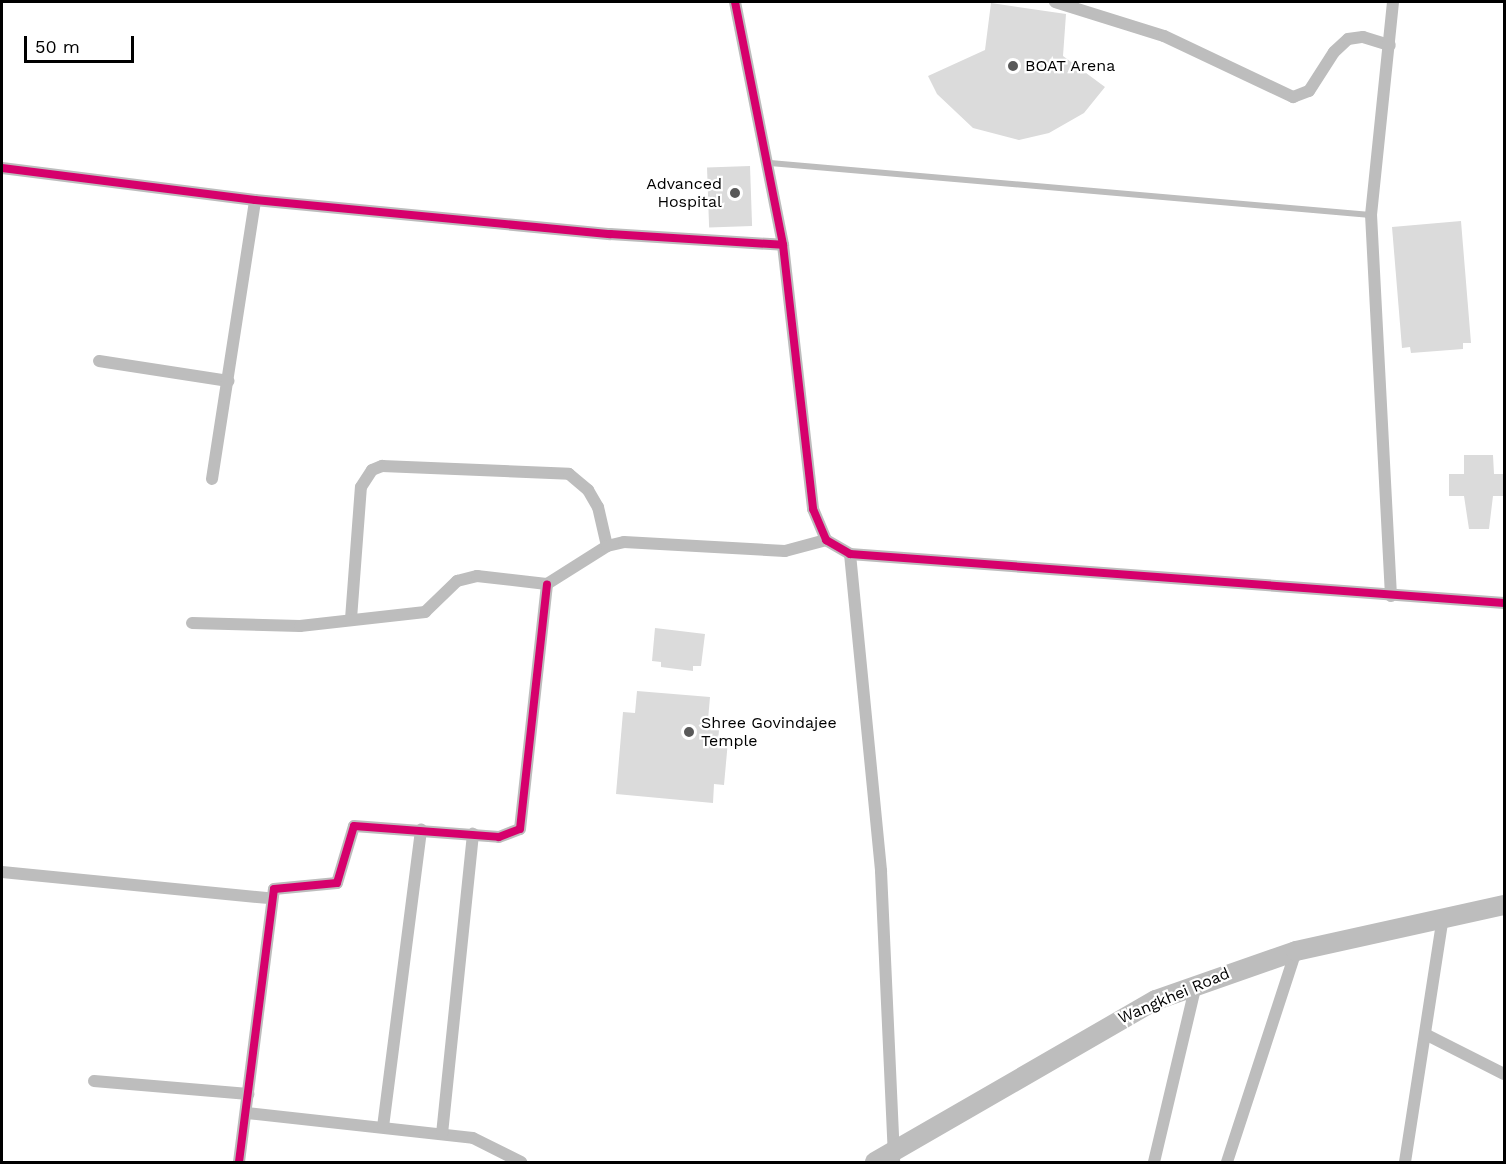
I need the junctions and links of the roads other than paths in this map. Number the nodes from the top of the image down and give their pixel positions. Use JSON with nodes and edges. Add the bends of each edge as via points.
{"nodes":[{"id":1,"x":735,"y":2,"type":"edge"},
{"id":2,"x":1055,"y":2,"type":"edge"},
{"id":3,"x":1393,"y":2,"type":"edge"},
{"id":4,"x":1390,"y":45,"type":"junction"},
{"id":5,"x":770,"y":163,"type":"junction"},
{"id":6,"x":2,"y":168,"type":"edge"},
{"id":7,"x":255,"y":200,"type":"junction"},
{"id":8,"x":1371,"y":215,"type":"junction"},
{"id":9,"x":783,"y":245,"type":"junction"},
{"id":10,"x":99,"y":361,"type":"dead end"},
{"id":11,"x":228,"y":381,"type":"junction"},
{"id":12,"x":212,"y":479,"type":"dead end"},
{"id":13,"x":826,"y":540,"type":"junction"},
{"id":14,"x":607,"y":546,"type":"junction"},
{"id":15,"x":850,"y":554,"type":"junction"},
{"id":16,"x":547,"y":584,"type":"junction"},
{"id":17,"x":1391,"y":596,"type":"junction"},
{"id":18,"x":1504,"y":603,"type":"edge"},
{"id":19,"x":351,"y":619,"type":"junction"},
{"id":20,"x":192,"y":623,"type":"dead end"},
{"id":21,"x":421,"y":829,"type":"junction"},
{"id":22,"x":473,"y":834,"type":"junction"},
{"id":23,"x":2,"y":872,"type":"edge"},
{"id":24,"x":269,"y":898,"type":"junction"},
{"id":25,"x":1504,"y":905,"type":"edge"},
{"id":26,"x":1443,"y":916,"type":"junction"},
{"id":27,"x":1296,"y":951,"type":"junction"},
{"id":28,"x":1196,"y":984,"type":"junction"},
{"id":29,"x":1427,"y":1035,"type":"junction"},
{"id":30,"x":1504,"y":1074,"type":"edge"},
{"id":31,"x":94,"y":1081,"type":"dead end"},
{"id":32,"x":248,"y":1094,"type":"junction"},
{"id":33,"x":247,"y":1113,"type":"junction"},
{"id":34,"x":383,"y":1128,"type":"junction"},
{"id":35,"x":442,"y":1134,"type":"junction"},
{"id":36,"x":894,"y":1157,"type":"edge"},
{"id":37,"x":238,"y":1162,"type":"edge"},
{"id":38,"x":520,"y":1162,"type":"edge"},
{"id":39,"x":875,"y":1162,"type":"edge"},
{"id":40,"x":1154,"y":1162,"type":"edge"},
{"id":41,"x":1227,"y":1162,"type":"edge"},
{"id":42,"x":1405,"y":1162,"type":"edge"}],
"edges":[{"from":1,"to":5,"type":"street"},
{"from":2,"to":4,"type":"street","via":[[1164,36],[1293,97],[1309,92],[1334,52],[1348,39],[1363,36]]},
{"from":3,"to":4,"type":"street"},
{"from":4,"to":8,"type":"street"},
{"from":5,"to":8,"type":"lane"},
{"from":5,"to":9,"type":"street"},
{"from":6,"to":7,"type":"street"},
{"from":7,"to":9,"type":"street","via":[[610,234]]},
{"from":7,"to":11,"type":"street"},
{"from":8,"to":17,"type":"street"},
{"from":9,"to":13,"type":"street","via":[[813,509]]},
{"from":10,"to":11,"type":"street"},
{"from":11,"to":12,"type":"street"},
{"from":13,"to":14,"type":"street","via":[[784,551],[641,540]]},
{"from":13,"to":15,"type":"street"},
{"from":14,"to":16,"type":"street"},
{"from":14,"to":19,"type":"street","via":[[598,507],[588,489],[568,474],[382,466],[372,470],[361,487]]},
{"from":15,"to":17,"type":"street"},
{"from":15,"to":36,"type":"street","via":[[881,871]]},
{"from":16,"to":19,"type":"street","via":[[467,578],[448,587],[425,612]]},
{"from":16,"to":22,"type":"street","via":[[522,824],[507,835]]},
{"from":17,"to":18,"type":"street"},
{"from":19,"to":20,"type":"street","via":[[300,626]]},
{"from":21,"to":22,"type":"street"},
{"from":21,"to":24,"type":"street","via":[[354,826],[338,883],[283,886],[274,889]]},
{"from":21,"to":34,"type":"street"},
{"from":22,"to":35,"type":"street"},
{"from":23,"to":24,"type":"street"},
{"from":24,"to":32,"type":"street"},
{"from":25,"to":26,"type":"main road","name":"Wangkhei Road"},
{"from":26,"to":27,"type":"main road","name":"Wangkhei Road"},
{"from":26,"to":29,"type":"street"},
{"from":27,"to":28,"type":"main road","name":"Wangkhei Road"},
{"from":27,"to":41,"type":"street"},
{"from":28,"to":36,"type":"main road","name":"Wangkhei Road","via":[[1115,1021]]},
{"from":28,"to":40,"type":"street"},
{"from":29,"to":30,"type":"street"},
{"from":29,"to":42,"type":"street"},
{"from":31,"to":32,"type":"street"},
{"from":32,"to":33,"type":"street"},
{"from":33,"to":34,"type":"street"},
{"from":33,"to":37,"type":"street"},
{"from":34,"to":35,"type":"street"},
{"from":35,"to":38,"type":"street","via":[[494,1146]]},
{"from":36,"to":39,"type":"main road","name":"Wangkhei Road"}]}
